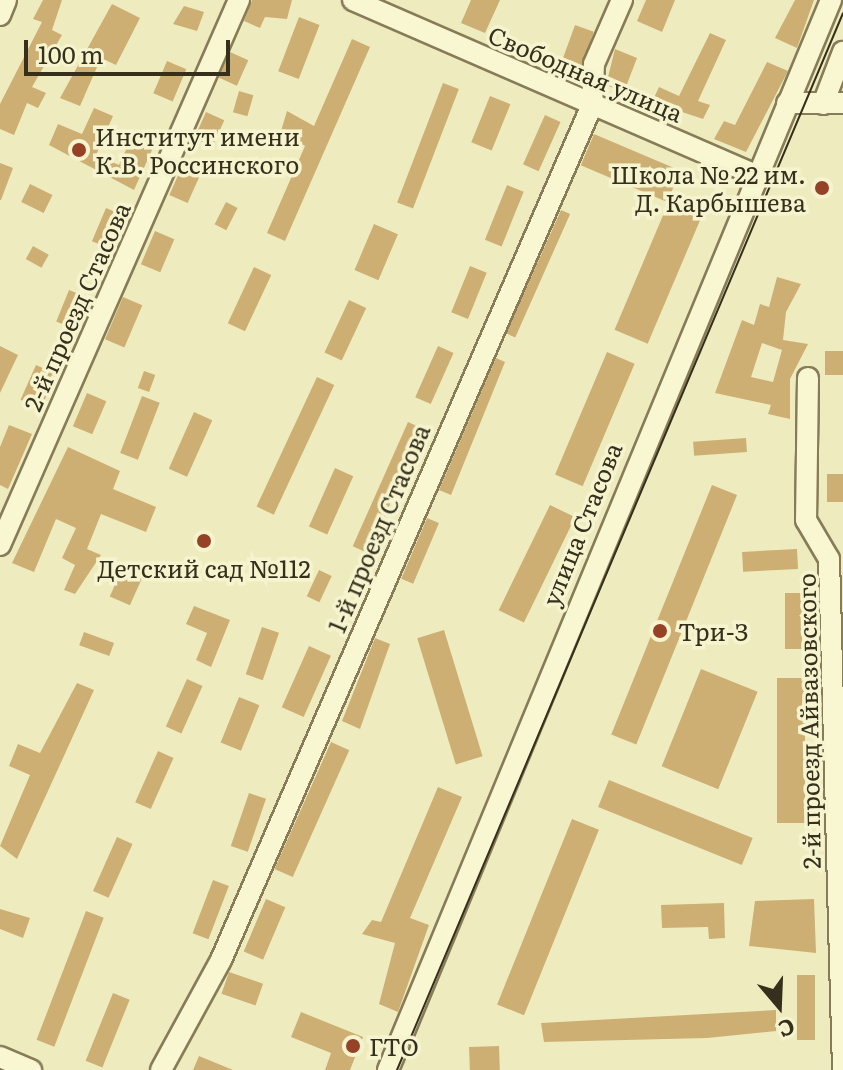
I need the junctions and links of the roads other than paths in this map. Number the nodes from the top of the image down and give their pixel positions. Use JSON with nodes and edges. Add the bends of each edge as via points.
{"nodes":[{"id":1,"x":6,"y":0,"type":"edge"},
{"id":2,"x":239,"y":0,"type":"edge"},
{"id":3,"x":353,"y":0,"type":"edge"},
{"id":4,"x":622,"y":0,"type":"edge"},
{"id":5,"x":831,"y":0,"type":"edge"},
{"id":6,"x":0,"y":15,"type":"edge"},
{"id":7,"x":843,"y":52,"type":"edge"},
{"id":8,"x":787,"y":103,"type":"junction"},
{"id":9,"x":833,"y":103,"type":"edge"},
{"id":10,"x":592,"y":105,"type":"junction"},
{"id":11,"x":756,"y":175,"type":"junction"},
{"id":12,"x":808,"y":378,"type":"dead end"},
{"id":13,"x":0,"y":545,"type":"edge"},
{"id":14,"x":0,"y":1057,"type":"edge"},
{"id":15,"x":31,"y":1070,"type":"edge"},
{"id":16,"x":161,"y":1070,"type":"edge"},
{"id":17,"x":388,"y":1070,"type":"edge"},
{"id":18,"x":843,"y":1070,"type":"edge"}],
"edges":[{"from":1,"to":6,"type":"street"},
{"from":2,"to":13,"type":"street","name":"2-й проезд Стасова"},
{"from":3,"to":10,"type":"street","name":"Свободная улица"},
{"from":4,"to":10,"type":"street","name":"1-й проезд Стасова","via":[[594,64]]},
{"from":5,"to":8,"type":"street","name":"улица Стасова"},
{"from":7,"to":9,"type":"street"},
{"from":8,"to":9,"type":"street"},
{"from":8,"to":11,"type":"street","name":"улица Стасова"},
{"from":10,"to":11,"type":"street","name":"Свободная улица"},
{"from":10,"to":16,"type":"street","name":"1-й проезд Стасова","via":[[221,960]]},
{"from":11,"to":17,"type":"street","name":"улица Стасова"},
{"from":12,"to":18,"type":"street","name":"2-й проезд Айвазовского","via":[[806,520],[829,559]]},
{"from":14,"to":15,"type":"street"}]}
